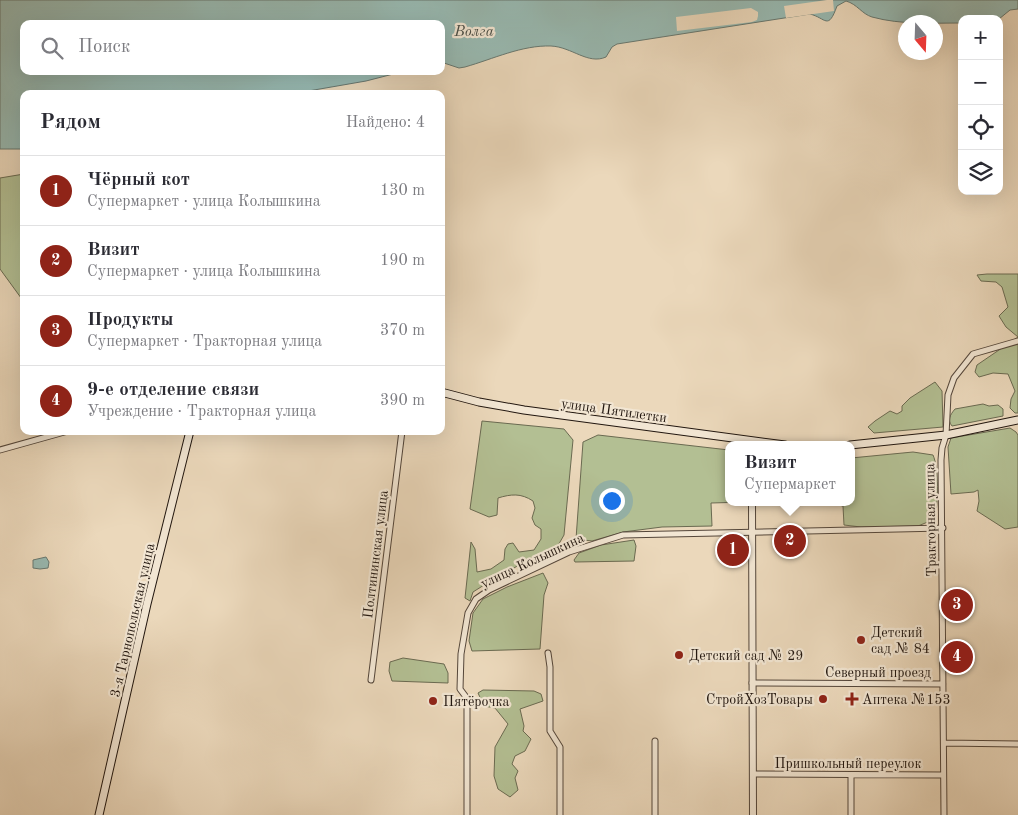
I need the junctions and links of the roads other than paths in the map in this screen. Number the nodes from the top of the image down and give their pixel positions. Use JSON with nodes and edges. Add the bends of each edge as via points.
{"nodes":[{"id":1,"x":1018,"y":341,"type":"edge"},
{"id":2,"x":445,"y":393,"type":"edge"},
{"id":3,"x":1018,"y":420,"type":"edge"},
{"id":4,"x":54,"y":435,"type":"edge"},
{"id":5,"x":189,"y":435,"type":"edge"},
{"id":6,"x":402,"y":435,"type":"edge"},
{"id":7,"x":946,"y":435,"type":"junction"},
{"id":8,"x":744,"y":441,"type":"edge"},
{"id":9,"x":855,"y":444,"type":"edge"},
{"id":10,"x":0,"y":450,"type":"edge"},
{"id":11,"x":752,"y":506,"type":"edge"},
{"id":12,"x":943,"y":528,"type":"junction"},
{"id":13,"x":752,"y":531,"type":"junction"},
{"id":14,"x":548,"y":653,"type":"dead end"},
{"id":15,"x":371,"y":680,"type":"dead end"},
{"id":16,"x":752,"y":683,"type":"junction"},
{"id":17,"x":943,"y":684,"type":"junction"},
{"id":18,"x":655,"y":741,"type":"dead end"},
{"id":19,"x":944,"y":744,"type":"junction"},
{"id":20,"x":1018,"y":744,"type":"edge"},
{"id":21,"x":753,"y":774,"type":"junction"},
{"id":22,"x":851,"y":774,"type":"junction"},
{"id":23,"x":943,"y":775,"type":"junction"},
{"id":24,"x":98,"y":815,"type":"edge"},
{"id":25,"x":467,"y":815,"type":"edge"},
{"id":26,"x":560,"y":815,"type":"edge"},
{"id":27,"x":655,"y":815,"type":"edge"},
{"id":28,"x":753,"y":815,"type":"edge"},
{"id":29,"x":851,"y":815,"type":"edge"},
{"id":30,"x":944,"y":815,"type":"edge"}],
"edges":[{"from":1,"to":7,"type":"street","name":"Тракторная улица","via":[[973,354],[954,378],[948,395]]},
{"from":2,"to":8,"type":"main road","name":"улица Пятилетки","via":[[517,409]]},
{"from":3,"to":7,"type":"main road"},
{"from":4,"to":10,"type":"street"},
{"from":5,"to":24,"type":"main road","name":"3-я Тарнопольская улица"},
{"from":6,"to":15,"type":"street","name":"Полтининская улица"},
{"from":7,"to":9,"type":"main road"},
{"from":7,"to":12,"type":"street","name":"Тракторная улица","via":[[941,460]]},
{"from":11,"to":13,"type":"street"},
{"from":12,"to":13,"type":"street","name":"улица Колышкина"},
{"from":12,"to":17,"type":"street","name":"Тракторная улица"},
{"from":13,"to":16,"type":"street"},
{"from":13,"to":25,"type":"street","name":"улица Колышкина","via":[[623,535],[569,552],[476,599],[468,613],[460,654],[460,689],[468,705]]},
{"from":14,"to":26,"type":"street","via":[[550,732],[560,747]]},
{"from":16,"to":17,"type":"street","name":"Северный проезд"},
{"from":16,"to":21,"type":"street"},
{"from":17,"to":19,"type":"street","name":"Тракторная улица"},
{"from":18,"to":27,"type":"street"},
{"from":19,"to":20,"type":"street"},
{"from":19,"to":23,"type":"street","name":"Тракторная улица"},
{"from":21,"to":22,"type":"street","name":"Пришкольный переулок"},
{"from":21,"to":28,"type":"street"},
{"from":22,"to":23,"type":"street","name":"Пришкольный переулок"},
{"from":22,"to":29,"type":"street"},
{"from":23,"to":30,"type":"street","name":"Тракторная улица"}]}
